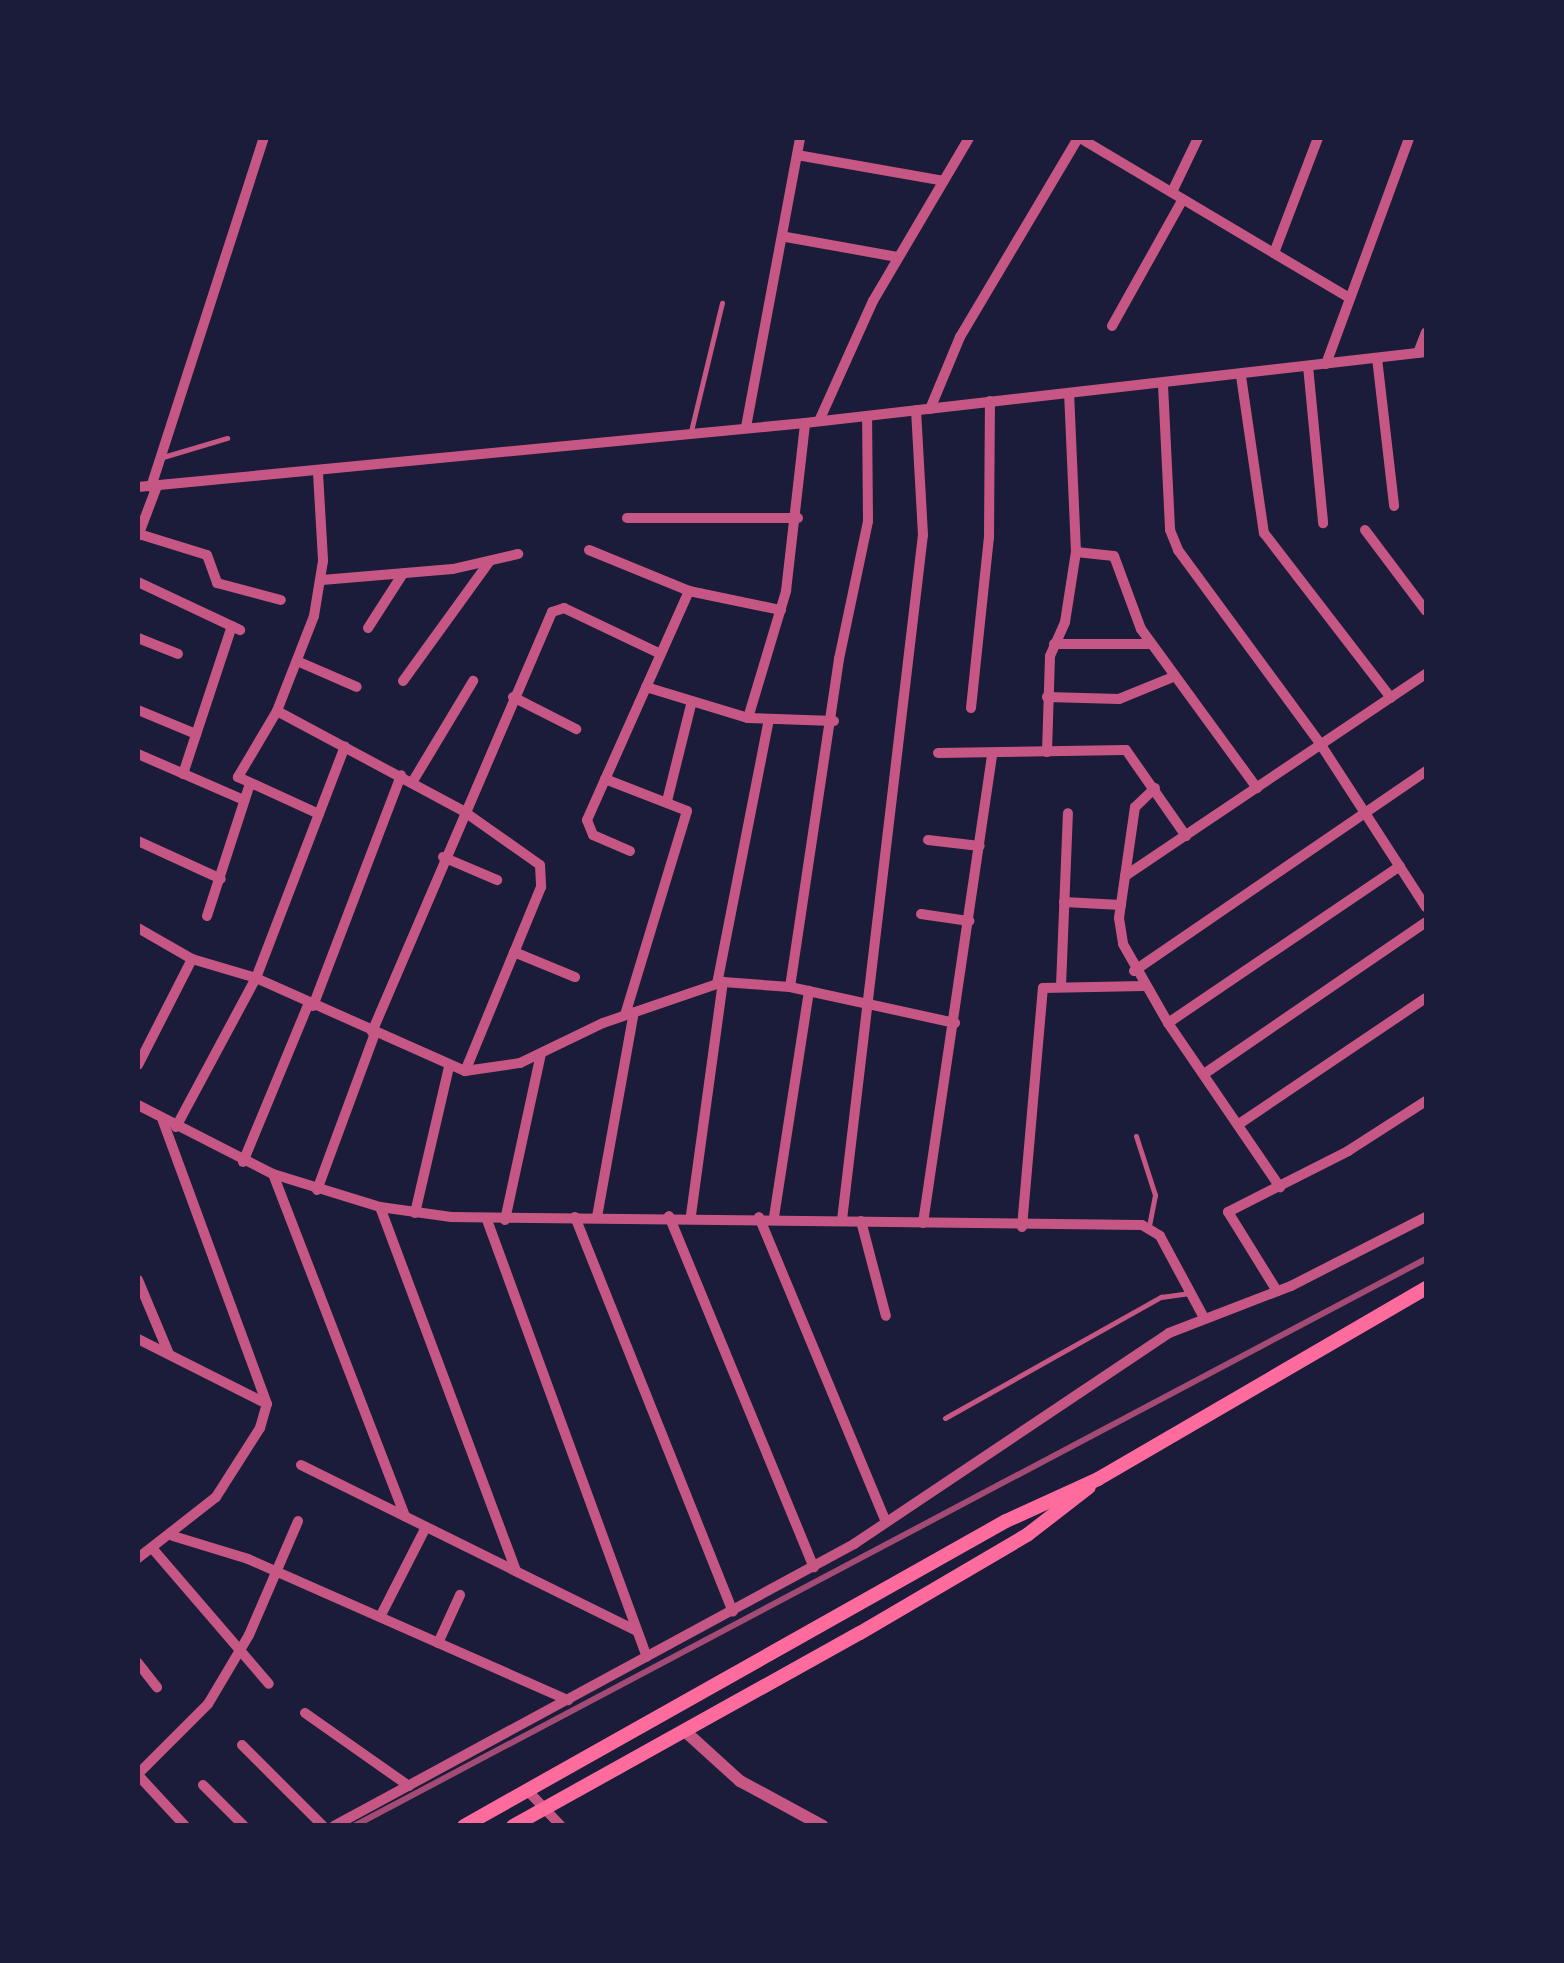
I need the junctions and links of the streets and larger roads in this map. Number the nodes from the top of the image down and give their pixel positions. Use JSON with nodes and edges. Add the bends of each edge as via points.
{"nodes":[{"id":1,"x":264,"y":138,"type":"edge"},
{"id":2,"x":800,"y":138,"type":"edge"},
{"id":3,"x":969,"y":138,"type":"edge"},
{"id":4,"x":1079,"y":138,"type":"edge"},
{"id":5,"x":1198,"y":138,"type":"edge"},
{"id":6,"x":1318,"y":138,"type":"edge"},
{"id":7,"x":1409,"y":138,"type":"edge"},
{"id":8,"x":798,"y":155,"type":"junction"},
{"id":9,"x":944,"y":181,"type":"junction"},
{"id":10,"x":1172,"y":192,"type":"junction"},
{"id":11,"x":1183,"y":199,"type":"junction"},
{"id":12,"x":786,"y":237,"type":"junction"},
{"id":13,"x":1274,"y":253,"type":"junction"},
{"id":14,"x":898,"y":257,"type":"junction"},
{"id":15,"x":1350,"y":298,"type":"junction"},
{"id":16,"x":1112,"y":326,"type":"dead end"},
{"id":17,"x":1426,"y":332,"type":"edge"},
{"id":18,"x":1422,"y":353,"type":"edge"},
{"id":19,"x":1377,"y":358,"type":"junction"},
{"id":20,"x":1326,"y":364,"type":"junction"},
{"id":21,"x":1308,"y":366,"type":"junction"},
{"id":22,"x":1240,"y":376,"type":"junction"},
{"id":23,"x":1163,"y":385,"type":"junction"},
{"id":24,"x":1069,"y":394,"type":"junction"},
{"id":25,"x":990,"y":401,"type":"junction"},
{"id":26,"x":930,"y":408,"type":"junction"},
{"id":27,"x":916,"y":410,"type":"junction"},
{"id":28,"x":866,"y":416,"type":"junction"},
{"id":29,"x":819,"y":421,"type":"junction"},
{"id":30,"x":804,"y":423,"type":"junction"},
{"id":31,"x":746,"y":426,"type":"junction"},
{"id":32,"x":318,"y":473,"type":"junction"},
{"id":33,"x":154,"y":486,"type":"junction"},
{"id":34,"x":138,"y":488,"type":"edge"},
{"id":35,"x":1394,"y":506,"type":"dead end"},
{"id":36,"x":627,"y":518,"type":"dead end"},
{"id":37,"x":798,"y":518,"type":"junction"},
{"id":38,"x":1323,"y":522,"type":"dead end"},
{"id":39,"x":1364,"y":530,"type":"dead end"},
{"id":40,"x":138,"y":535,"type":"edge"},
{"id":41,"x":590,"y":550,"type":"dead end"},
{"id":42,"x":1076,"y":552,"type":"junction"},
{"id":43,"x":518,"y":554,"type":"dead end"},
{"id":44,"x":489,"y":561,"type":"junction"},
{"id":45,"x":402,"y":575,"type":"junction"},
{"id":46,"x":322,"y":580,"type":"junction"},
{"id":47,"x":138,"y":582,"type":"edge"},
{"id":48,"x":689,"y":591,"type":"junction"},
{"id":49,"x":281,"y":600,"type":"dead end"},
{"id":50,"x":781,"y":610,"type":"junction"},
{"id":51,"x":1426,"y":611,"type":"edge"},
{"id":52,"x":368,"y":628,"type":"dead end"},
{"id":53,"x":138,"y":638,"type":"edge"},
{"id":54,"x":1054,"y":644,"type":"junction"},
{"id":55,"x":1151,"y":644,"type":"junction"},
{"id":56,"x":178,"y":654,"type":"dead end"},
{"id":57,"x":661,"y":654,"type":"junction"},
{"id":58,"x":297,"y":661,"type":"junction"},
{"id":59,"x":1426,"y":674,"type":"edge"},
{"id":60,"x":1173,"y":677,"type":"junction"},
{"id":61,"x":404,"y":681,"type":"dead end"},
{"id":62,"x":473,"y":681,"type":"dead end"},
{"id":63,"x":646,"y":687,"type":"junction"},
{"id":64,"x":357,"y":688,"type":"dead end"},
{"id":65,"x":1047,"y":696,"type":"junction"},
{"id":66,"x":514,"y":697,"type":"junction"},
{"id":67,"x":1391,"y":698,"type":"junction"},
{"id":68,"x":691,"y":705,"type":"junction"},
{"id":69,"x":971,"y":708,"type":"dead end"},
{"id":70,"x":138,"y":710,"type":"edge"},
{"id":71,"x":276,"y":712,"type":"junction"},
{"id":72,"x":748,"y":718,"type":"junction"},
{"id":73,"x":769,"y":720,"type":"junction"},
{"id":74,"x":834,"y":721,"type":"junction"},
{"id":75,"x":576,"y":730,"type":"dead end"},
{"id":76,"x":196,"y":734,"type":"junction"},
{"id":77,"x":1321,"y":745,"type":"junction"},
{"id":78,"x":345,"y":746,"type":"junction"},
{"id":79,"x":1047,"y":752,"type":"junction"},
{"id":80,"x":938,"y":753,"type":"dead end"},
{"id":81,"x":138,"y":754,"type":"edge"},
{"id":82,"x":992,"y":755,"type":"junction"},
{"id":83,"x":1426,"y":771,"type":"edge"},
{"id":84,"x":183,"y":774,"type":"junction"},
{"id":85,"x":401,"y":775,"type":"junction"},
{"id":86,"x":606,"y":779,"type":"junction"},
{"id":87,"x":413,"y":781,"type":"junction"},
{"id":88,"x":249,"y":787,"type":"junction"},
{"id":89,"x":1154,"y":788,"type":"junction"},
{"id":90,"x":1256,"y":788,"type":"junction"},
{"id":91,"x":244,"y":800,"type":"junction"},
{"id":92,"x":666,"y":801,"type":"junction"},
{"id":93,"x":462,"y":810,"type":"junction"},
{"id":94,"x":1068,"y":813,"type":"dead end"},
{"id":95,"x":1366,"y":813,"type":"junction"},
{"id":96,"x":319,"y":814,"type":"junction"},
{"id":97,"x":1186,"y":836,"type":"junction"},
{"id":98,"x":928,"y":840,"type":"dead end"},
{"id":99,"x":138,"y":841,"type":"edge"},
{"id":100,"x":980,"y":846,"type":"junction"},
{"id":101,"x":630,"y":851,"type":"dead end"},
{"id":102,"x":442,"y":857,"type":"junction"},
{"id":103,"x":1400,"y":866,"type":"junction"},
{"id":104,"x":1125,"y":876,"type":"junction"},
{"id":105,"x":221,"y":879,"type":"junction"},
{"id":106,"x":498,"y":880,"type":"dead end"},
{"id":107,"x":1064,"y":902,"type":"junction"},
{"id":108,"x":1121,"y":905,"type":"junction"},
{"id":109,"x":1426,"y":907,"type":"edge"},
{"id":110,"x":921,"y":914,"type":"dead end"},
{"id":111,"x":207,"y":916,"type":"dead end"},
{"id":112,"x":969,"y":921,"type":"junction"},
{"id":113,"x":1426,"y":922,"type":"edge"},
{"id":114,"x":138,"y":928,"type":"edge"},
{"id":115,"x":514,"y":952,"type":"junction"},
{"id":116,"x":192,"y":958,"type":"junction"},
{"id":117,"x":1134,"y":971,"type":"junction"},
{"id":118,"x":575,"y":977,"type":"dead end"},
{"id":119,"x":256,"y":978,"type":"junction"},
{"id":120,"x":720,"y":983,"type":"junction"},
{"id":121,"x":1060,"y":986,"type":"junction"},
{"id":122,"x":1144,"y":986,"type":"junction"},
{"id":123,"x":790,"y":988,"type":"junction"},
{"id":124,"x":809,"y":991,"type":"junction"},
{"id":125,"x":1426,"y":998,"type":"edge"},
{"id":126,"x":310,"y":1004,"type":"junction"},
{"id":127,"x":872,"y":1004,"type":"junction"},
{"id":128,"x":629,"y":1014,"type":"junction"},
{"id":129,"x":955,"y":1023,"type":"junction"},
{"id":130,"x":1168,"y":1023,"type":"junction"},
{"id":131,"x":373,"y":1032,"type":"junction"},
{"id":132,"x":542,"y":1054,"type":"junction"},
{"id":133,"x":138,"y":1065,"type":"edge"},
{"id":134,"x":449,"y":1067,"type":"junction"},
{"id":135,"x":465,"y":1072,"type":"junction"},
{"id":136,"x":1204,"y":1074,"type":"junction"},
{"id":137,"x":1426,"y":1101,"type":"edge"},
{"id":138,"x":138,"y":1104,"type":"edge"},
{"id":139,"x":162,"y":1119,"type":"junction"},
{"id":140,"x":1239,"y":1124,"type":"junction"},
{"id":141,"x":176,"y":1127,"type":"junction"},
{"id":142,"x":243,"y":1162,"type":"junction"},
{"id":143,"x":273,"y":1174,"type":"junction"},
{"id":144,"x":1280,"y":1186,"type":"junction"},
{"id":145,"x":316,"y":1190,"type":"junction"},
{"id":146,"x":380,"y":1207,"type":"junction"},
{"id":147,"x":416,"y":1213,"type":"junction"},
{"id":148,"x":692,"y":1215,"type":"junction"},
{"id":149,"x":669,"y":1216,"type":"junction"},
{"id":150,"x":597,"y":1217,"type":"junction"},
{"id":151,"x":759,"y":1217,"type":"junction"},
{"id":152,"x":774,"y":1217,"type":"junction"},
{"id":153,"x":1426,"y":1217,"type":"edge"},
{"id":154,"x":574,"y":1218,"type":"junction"},
{"id":155,"x":487,"y":1220,"type":"junction"},
{"id":156,"x":505,"y":1220,"type":"junction"},
{"id":157,"x":842,"y":1220,"type":"junction"},
{"id":158,"x":861,"y":1221,"type":"junction"},
{"id":159,"x":924,"y":1223,"type":"junction"},
{"id":160,"x":1022,"y":1227,"type":"junction"},
{"id":161,"x":138,"y":1280,"type":"edge"},
{"id":162,"x":1426,"y":1288,"type":"edge"},
{"id":163,"x":1277,"y":1291,"type":"junction"},
{"id":164,"x":886,"y":1316,"type":"dead end"},
{"id":165,"x":1204,"y":1316,"type":"junction"},
{"id":166,"x":138,"y":1339,"type":"edge"},
{"id":167,"x":169,"y":1355,"type":"junction"},
{"id":168,"x":267,"y":1404,"type":"junction"},
{"id":169,"x":301,"y":1465,"type":"dead end"},
{"id":170,"x":1098,"y":1479,"type":"junction"},
{"id":171,"x":405,"y":1516,"type":"junction"},
{"id":172,"x":298,"y":1521,"type":"dead end"},
{"id":173,"x":886,"y":1522,"type":"junction"},
{"id":174,"x":426,"y":1527,"type":"junction"},
{"id":175,"x":173,"y":1536,"type":"junction"},
{"id":176,"x":152,"y":1548,"type":"junction"},
{"id":177,"x":138,"y":1558,"type":"edge"},
{"id":178,"x":814,"y":1567,"type":"junction"},
{"id":179,"x":516,"y":1571,"type":"junction"},
{"id":180,"x":276,"y":1572,"type":"junction"},
{"id":181,"x":460,"y":1595,"type":"dead end"},
{"id":182,"x":733,"y":1612,"type":"junction"},
{"id":183,"x":380,"y":1618,"type":"junction"},
{"id":184,"x":636,"y":1631,"type":"junction"},
{"id":185,"x":805,"y":1638,"type":"junction"},
{"id":186,"x":438,"y":1643,"type":"junction"},
{"id":187,"x":238,"y":1654,"type":"junction"},
{"id":188,"x":647,"y":1658,"type":"junction"},
{"id":189,"x":815,"y":1659,"type":"junction"},
{"id":190,"x":138,"y":1663,"type":"edge"},
{"id":191,"x":269,"y":1684,"type":"dead end"},
{"id":192,"x":157,"y":1687,"type":"dead end"},
{"id":193,"x":568,"y":1700,"type":"junction"},
{"id":194,"x":305,"y":1713,"type":"dead end"},
{"id":195,"x":687,"y":1732,"type":"junction"},
{"id":196,"x":242,"y":1745,"type":"dead end"},
{"id":197,"x":138,"y":1775,"type":"edge"},
{"id":198,"x":203,"y":1785,"type":"dead end"},
{"id":199,"x":409,"y":1786,"type":"junction"},
{"id":200,"x":528,"y":1791,"type":"junction"},
{"id":201,"x":544,"y":1808,"type":"junction"},
{"id":202,"x":185,"y":1826,"type":"edge"},
{"id":203,"x":244,"y":1826,"type":"edge"},
{"id":204,"x":324,"y":1826,"type":"edge"},
{"id":205,"x":334,"y":1826,"type":"edge"},
{"id":206,"x":464,"y":1826,"type":"edge"},
{"id":207,"x":513,"y":1826,"type":"edge"},
{"id":208,"x":561,"y":1826,"type":"edge"},
{"id":209,"x":824,"y":1826,"type":"edge"}],
"edges":[{"from":1,"to":33,"type":"street"},
{"from":2,"to":8,"type":"street"},
{"from":3,"to":9,"type":"street"},
{"from":4,"to":10,"type":"street"},
{"from":4,"to":26,"type":"street","via":[[960,337]]},
{"from":5,"to":10,"type":"street"},
{"from":6,"to":13,"type":"street"},
{"from":7,"to":15,"type":"street"},
{"from":8,"to":9,"type":"street"},
{"from":8,"to":12,"type":"street"},
{"from":9,"to":14,"type":"street"},
{"from":10,"to":11,"type":"street"},
{"from":11,"to":13,"type":"street"},
{"from":11,"to":16,"type":"street"},
{"from":12,"to":14,"type":"street"},
{"from":12,"to":31,"type":"street"},
{"from":13,"to":15,"type":"street"},
{"from":14,"to":29,"type":"street"},
{"from":15,"to":20,"type":"street"},
{"from":17,"to":18,"type":"street"},
{"from":18,"to":19,"type":"street"},
{"from":19,"to":20,"type":"street"},
{"from":19,"to":35,"type":"street"},
{"from":20,"to":21,"type":"street"},
{"from":21,"to":22,"type":"street"},
{"from":21,"to":38,"type":"street"},
{"from":22,"to":23,"type":"street"},
{"from":22,"to":67,"type":"street","via":[[1262,527]]},
{"from":23,"to":24,"type":"street"},
{"from":23,"to":77,"type":"street","via":[[1174,540]]},
{"from":24,"to":25,"type":"street"},
{"from":24,"to":42,"type":"street"},
{"from":25,"to":26,"type":"street"},
{"from":25,"to":69,"type":"street","via":[[989,538]]},
{"from":26,"to":27,"type":"street"},
{"from":27,"to":28,"type":"street"},
{"from":27,"to":127,"type":"street","via":[[923,534],[905,644]]},
{"from":28,"to":29,"type":"street"},
{"from":28,"to":74,"type":"street","via":[[868,522],[839,659]]},
{"from":29,"to":30,"type":"street"},
{"from":30,"to":31,"type":"street"},
{"from":30,"to":37,"type":"street"},
{"from":31,"to":32,"type":"street"},
{"from":32,"to":33,"type":"street"},
{"from":32,"to":46,"type":"street"},
{"from":33,"to":34,"type":"street"},
{"from":33,"to":40,"type":"street"},
{"from":36,"to":37,"type":"street"},
{"from":37,"to":50,"type":"street"},
{"from":39,"to":51,"type":"street"},
{"from":40,"to":49,"type":"street","via":[[207,555],[217,584]]},
{"from":41,"to":48,"type":"street"},
{"from":42,"to":54,"type":"street","via":[[1065,622]]},
{"from":42,"to":55,"type":"street","via":[[1114,556]]},
{"from":43,"to":44,"type":"street"},
{"from":44,"to":45,"type":"street"},
{"from":44,"to":61,"type":"street"},
{"from":45,"to":46,"type":"street"},
{"from":45,"to":52,"type":"street"},
{"from":46,"to":58,"type":"street"},
{"from":47,"to":76,"type":"street","via":[[236,628]]},
{"from":48,"to":50,"type":"street"},
{"from":48,"to":57,"type":"street"},
{"from":50,"to":72,"type":"street"},
{"from":53,"to":56,"type":"street"},
{"from":54,"to":55,"type":"street"},
{"from":54,"to":65,"type":"street"},
{"from":55,"to":60,"type":"street"},
{"from":57,"to":63,"type":"street"},
{"from":57,"to":66,"type":"street","via":[[564,608],[552,612]]},
{"from":58,"to":64,"type":"street"},
{"from":58,"to":71,"type":"street"},
{"from":59,"to":67,"type":"street"},
{"from":60,"to":65,"type":"street","via":[[1119,698]]},
{"from":60,"to":90,"type":"street"},
{"from":62,"to":87,"type":"street"},
{"from":63,"to":68,"type":"street"},
{"from":63,"to":86,"type":"street"},
{"from":65,"to":79,"type":"street"},
{"from":66,"to":75,"type":"street"},
{"from":66,"to":93,"type":"street"},
{"from":67,"to":77,"type":"street"},
{"from":68,"to":72,"type":"street"},
{"from":68,"to":92,"type":"street"},
{"from":70,"to":76,"type":"street"},
{"from":71,"to":78,"type":"street"},
{"from":71,"to":88,"type":"street","via":[[238,777]]},
{"from":72,"to":73,"type":"street"},
{"from":73,"to":74,"type":"street"},
{"from":73,"to":120,"type":"street"},
{"from":74,"to":123,"type":"street"},
{"from":76,"to":84,"type":"street"},
{"from":77,"to":90,"type":"street"},
{"from":77,"to":95,"type":"street"},
{"from":78,"to":85,"type":"street"},
{"from":78,"to":96,"type":"street"},
{"from":79,"to":82,"type":"street"},
{"from":79,"to":89,"type":"street","via":[[1126,750]]},
{"from":80,"to":82,"type":"street"},
{"from":81,"to":84,"type":"street"},
{"from":82,"to":100,"type":"street"},
{"from":83,"to":95,"type":"street"},
{"from":84,"to":91,"type":"street"},
{"from":85,"to":87,"type":"street"},
{"from":85,"to":126,"type":"street"},
{"from":86,"to":92,"type":"street"},
{"from":86,"to":101,"type":"street","via":[[587,827]]},
{"from":87,"to":93,"type":"street"},
{"from":88,"to":91,"type":"street"},
{"from":88,"to":96,"type":"street"},
{"from":89,"to":97,"type":"street"},
{"from":89,"to":104,"type":"street","via":[[1135,806]]},
{"from":90,"to":97,"type":"street"},
{"from":91,"to":105,"type":"street"},
{"from":92,"to":128,"type":"street","via":[[682,806],[686,815]]},
{"from":93,"to":102,"type":"street"},
{"from":93,"to":115,"type":"street","via":[[534,856],[541,886]]},
{"from":94,"to":107,"type":"street"},
{"from":95,"to":103,"type":"street"},
{"from":95,"to":117,"type":"street"},
{"from":96,"to":119,"type":"street"},
{"from":97,"to":104,"type":"street"},
{"from":98,"to":100,"type":"street"},
{"from":99,"to":105,"type":"street"},
{"from":100,"to":112,"type":"street"},
{"from":102,"to":106,"type":"street"},
{"from":102,"to":131,"type":"street"},
{"from":103,"to":109,"type":"street"},
{"from":103,"to":130,"type":"street"},
{"from":104,"to":108,"type":"street"},
{"from":105,"to":111,"type":"street"},
{"from":107,"to":108,"type":"street"},
{"from":107,"to":121,"type":"street"},
{"from":108,"to":117,"type":"street","via":[[1123,944]]},
{"from":110,"to":112,"type":"street"},
{"from":112,"to":129,"type":"street"},
{"from":113,"to":136,"type":"street"},
{"from":114,"to":116,"type":"street"},
{"from":115,"to":118,"type":"street"},
{"from":115,"to":135,"type":"street"},
{"from":116,"to":119,"type":"street"},
{"from":116,"to":133,"type":"street"},
{"from":117,"to":122,"type":"street"},
{"from":119,"to":126,"type":"street"},
{"from":119,"to":141,"type":"street"},
{"from":120,"to":123,"type":"street"},
{"from":120,"to":128,"type":"street"},
{"from":120,"to":148,"type":"street"},
{"from":121,"to":122,"type":"street"},
{"from":121,"to":160,"type":"street","via":[[1042,990]]},
{"from":122,"to":130,"type":"street"},
{"from":123,"to":124,"type":"street"},
{"from":124,"to":127,"type":"street"},
{"from":124,"to":152,"type":"street"},
{"from":125,"to":140,"type":"street"},
{"from":126,"to":131,"type":"street"},
{"from":126,"to":142,"type":"street"},
{"from":127,"to":129,"type":"street"},
{"from":127,"to":157,"type":"street"},
{"from":128,"to":132,"type":"street"},
{"from":128,"to":150,"type":"street"},
{"from":129,"to":159,"type":"street"},
{"from":130,"to":136,"type":"street"},
{"from":131,"to":134,"type":"street"},
{"from":131,"to":145,"type":"street"},
{"from":132,"to":135,"type":"street"},
{"from":132,"to":156,"type":"street"},
{"from":134,"to":135,"type":"street"},
{"from":134,"to":147,"type":"street"},
{"from":136,"to":140,"type":"street"},
{"from":137,"to":144,"type":"street"},
{"from":138,"to":139,"type":"street"},
{"from":139,"to":141,"type":"street"},
{"from":139,"to":168,"type":"street"},
{"from":140,"to":144,"type":"street"},
{"from":141,"to":142,"type":"street"},
{"from":142,"to":143,"type":"street"},
{"from":143,"to":145,"type":"street"},
{"from":143,"to":171,"type":"street"},
{"from":144,"to":163,"type":"street","via":[[1228,1212]]},
{"from":145,"to":146,"type":"street"},
{"from":146,"to":147,"type":"street"},
{"from":146,"to":179,"type":"street"},
{"from":147,"to":155,"type":"street"},
{"from":148,"to":149,"type":"street"},
{"from":148,"to":151,"type":"street"},
{"from":149,"to":150,"type":"street"},
{"from":149,"to":178,"type":"street"},
{"from":150,"to":154,"type":"street"},
{"from":151,"to":152,"type":"street"},
{"from":151,"to":173,"type":"street"},
{"from":152,"to":157,"type":"street"},
{"from":153,"to":163,"type":"street"},
{"from":154,"to":156,"type":"street"},
{"from":154,"to":182,"type":"street"},
{"from":155,"to":156,"type":"street"},
{"from":155,"to":184,"type":"street"},
{"from":157,"to":158,"type":"street"},
{"from":158,"to":159,"type":"street"},
{"from":158,"to":164,"type":"street"},
{"from":159,"to":160,"type":"street"},
{"from":160,"to":165,"type":"street","via":[[1149,1226]]},
{"from":161,"to":167,"type":"street"},
{"from":162,"to":170,"type":"main road"},
{"from":163,"to":165,"type":"street"},
{"from":165,"to":173,"type":"street"},
{"from":166,"to":167,"type":"street"},
{"from":167,"to":168,"type":"street"},
{"from":168,"to":175,"type":"street","via":[[228,1481]]},
{"from":169,"to":171,"type":"street"},
{"from":170,"to":185,"type":"main road","via":[[1006,1521]]},
{"from":170,"to":189,"type":"main road","via":[[1038,1528]]},
{"from":171,"to":174,"type":"street"},
{"from":172,"to":180,"type":"street"},
{"from":173,"to":178,"type":"street"},
{"from":174,"to":179,"type":"street"},
{"from":174,"to":183,"type":"street"},
{"from":175,"to":176,"type":"street"},
{"from":175,"to":180,"type":"street"},
{"from":176,"to":177,"type":"street"},
{"from":176,"to":187,"type":"street"},
{"from":178,"to":182,"type":"street"},
{"from":179,"to":184,"type":"street"},
{"from":180,"to":183,"type":"street"},
{"from":180,"to":187,"type":"street"},
{"from":181,"to":186,"type":"street"},
{"from":182,"to":188,"type":"street"},
{"from":183,"to":186,"type":"street"},
{"from":184,"to":188,"type":"street"},
{"from":185,"to":189,"type":"main road"},
{"from":185,"to":200,"type":"main road"},
{"from":186,"to":193,"type":"street"},
{"from":187,"to":191,"type":"street"},
{"from":187,"to":197,"type":"street","via":[[202,1713]]},
{"from":188,"to":193,"type":"street"},
{"from":189,"to":195,"type":"main road"},
{"from":190,"to":192,"type":"street"},
{"from":193,"to":199,"type":"street"},
{"from":194,"to":199,"type":"street"},
{"from":195,"to":201,"type":"main road"},
{"from":195,"to":209,"type":"street","via":[[740,1781]]},
{"from":196,"to":204,"type":"street"},
{"from":197,"to":202,"type":"street"},
{"from":198,"to":203,"type":"street"},
{"from":199,"to":205,"type":"street"},
{"from":200,"to":201,"type":"street"},
{"from":200,"to":206,"type":"main road"},
{"from":201,"to":207,"type":"main road"},
{"from":201,"to":208,"type":"street"}]}
